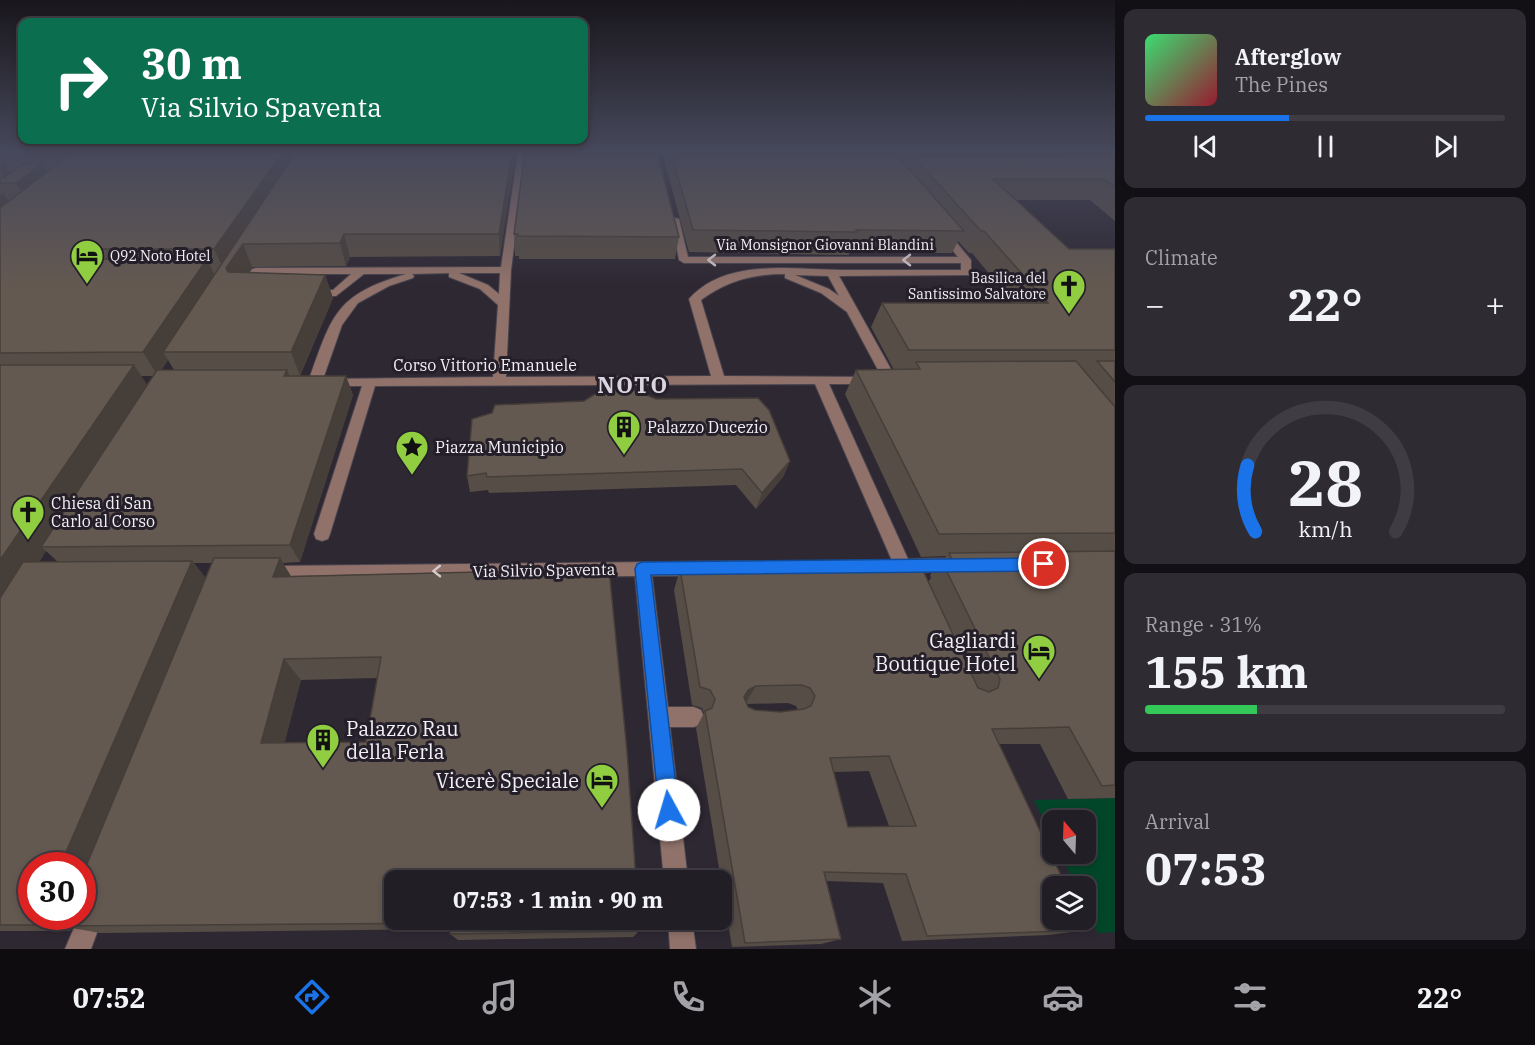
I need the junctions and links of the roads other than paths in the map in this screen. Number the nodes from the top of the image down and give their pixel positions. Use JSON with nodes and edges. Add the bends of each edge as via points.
{"nodes":[{"id":1,"x":516,"y":196,"type":"edge"},
{"id":2,"x":670,"y":206,"type":"edge"},
{"id":3,"x":937,"y":225,"type":"edge"},
{"id":4,"x":966,"y":260,"type":"junction"},
{"id":5,"x":362,"y":270,"type":"junction"},
{"id":6,"x":432,"y":270,"type":"junction"},
{"id":7,"x":506,"y":270,"type":"junction"},
{"id":8,"x":775,"y":272,"type":"junction"},
{"id":9,"x":832,"y":273,"type":"junction"},
{"id":10,"x":255,"y":292,"type":"edge"},
{"id":11,"x":302,"y":292,"type":"edge"},
{"id":12,"x":503,"y":303,"type":"junction"},
{"id":13,"x":854,"y":313,"type":"junction"},
{"id":14,"x":719,"y":380,"type":"junction"},
{"id":15,"x":820,"y":380,"type":"junction"},
{"id":16,"x":370,"y":381,"type":"junction"},
{"id":17,"x":499,"y":381,"type":"junction"},
{"id":18,"x":298,"y":382,"type":"edge"},
{"id":19,"x":315,"y":382,"type":"junction"},
{"id":20,"x":322,"y":534,"type":"dead end"},
{"id":21,"x":973,"y":565,"type":"edge"},
{"id":22,"x":879,"y":566,"type":"edge"},
{"id":23,"x":902,"y":566,"type":"junction"},
{"id":24,"x":772,"y":567,"type":"edge"},
{"id":25,"x":642,"y":569,"type":"junction"},
{"id":26,"x":248,"y":573,"type":"edge"},
{"id":27,"x":912,"y":586,"type":"edge"},
{"id":28,"x":660,"y":717,"type":"junction"},
{"id":29,"x":694,"y":717,"type":"dead end"},
{"id":30,"x":675,"y":870,"type":"edge"},
{"id":31,"x":102,"y":888,"type":"edge"},
{"id":32,"x":681,"y":930,"type":"edge"},
{"id":33,"x":78,"y":949,"type":"edge"},
{"id":34,"x":683,"y":949,"type":"edge"}],
"edges":[{"from":1,"to":7,"type":"street"},
{"from":4,"to":2,"type":"street","name":"Via Monsignor Giovanni Blandini","one_way":true,"via":[[684,260]]},
{"from":3,"to":4,"type":"street"},
{"from":4,"to":9,"type":"street","via":[[967,273]]},
{"from":5,"to":6,"type":"street"},
{"from":5,"to":10,"type":"street","via":[[256,271],[244,292]]},
{"from":5,"to":11,"type":"street","via":[[336,293]]},
{"from":6,"to":7,"type":"street"},
{"from":6,"to":12,"type":"street","via":[[484,286]]},
{"from":6,"to":19,"type":"street","via":[[386,282],[355,298],[341,313]]},
{"from":7,"to":12,"type":"street"},
{"from":8,"to":9,"type":"street"},
{"from":8,"to":13,"type":"street","via":[[825,291]]},
{"from":8,"to":14,"type":"street","via":[[730,276],[695,299]]},
{"from":9,"to":13,"type":"street"},
{"from":12,"to":17,"type":"street"},
{"from":13,"to":15,"type":"street","name":"Corso Vittorio Emanuele","via":[[896,380]]},
{"from":14,"to":15,"type":"street","name":"Corso Vittorio Emanuele"},
{"from":14,"to":17,"type":"street","name":"Corso Vittorio Emanuele"},
{"from":15,"to":23,"type":"street"},
{"from":16,"to":17,"type":"street","name":"Corso Vittorio Emanuele"},
{"from":16,"to":19,"type":"street","name":"Corso Vittorio Emanuele"},
{"from":16,"to":20,"type":"street"},
{"from":18,"to":19,"type":"street","name":"Corso Vittorio Emanuele"},
{"from":21,"to":23,"type":"street"},
{"from":22,"to":23,"type":"street"},
{"from":23,"to":27,"type":"street"},
{"from":24,"to":25,"type":"street","name":"Via Silvio Spaventa"},
{"from":25,"to":26,"type":"street","name":"Via Silvio Spaventa","one_way":true},
{"from":25,"to":28,"type":"street"},
{"from":28,"to":29,"type":"street"},
{"from":28,"to":30,"type":"street"},
{"from":31,"to":33,"type":"street"},
{"from":32,"to":34,"type":"street"}]}
